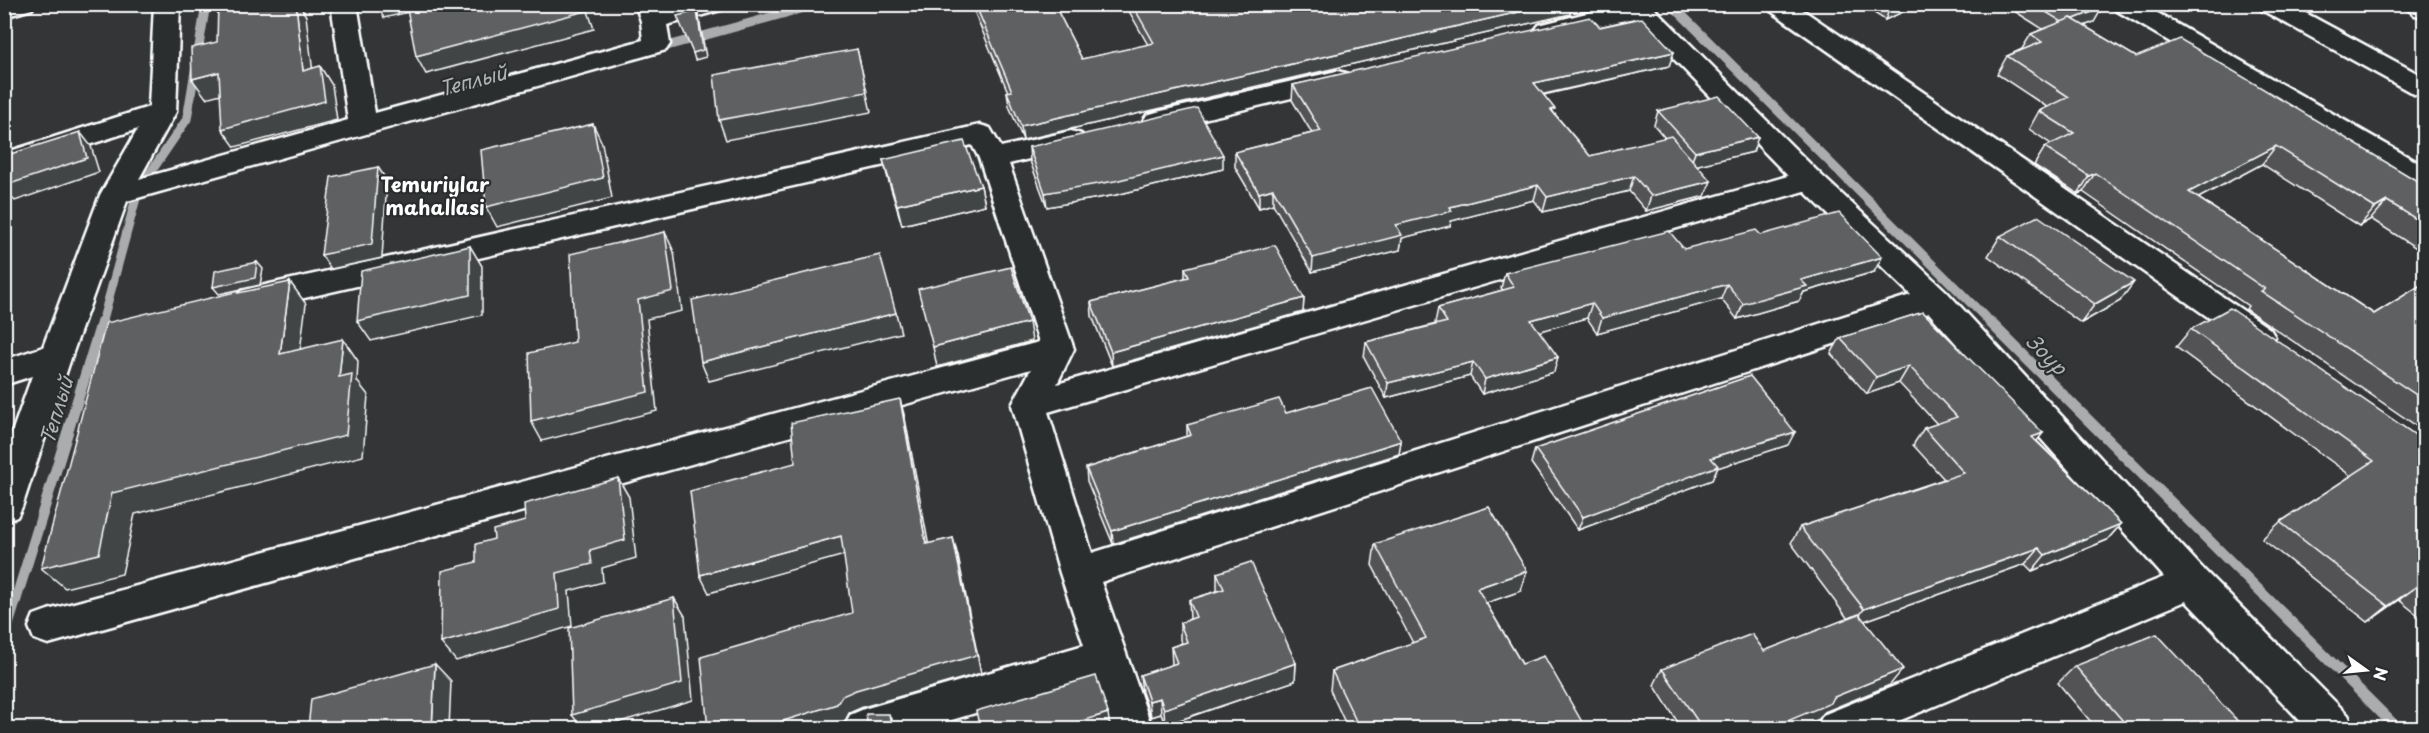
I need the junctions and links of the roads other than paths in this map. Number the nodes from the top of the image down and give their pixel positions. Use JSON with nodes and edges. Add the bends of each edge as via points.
{"nodes":[{"id":1,"x":23,"y":4,"type":"edge"},
{"id":2,"x":167,"y":4,"type":"edge"},
{"id":3,"x":344,"y":4,"type":"edge"},
{"id":4,"x":715,"y":4,"type":"edge"},
{"id":5,"x":1777,"y":4,"type":"edge"},
{"id":6,"x":2123,"y":4,"type":"edge"},
{"id":7,"x":2269,"y":4,"type":"edge"},
{"id":8,"x":2414,"y":4,"type":"edge"},
{"id":9,"x":1638,"y":7,"type":"edge"},
{"id":10,"x":4,"y":10,"type":"edge"},
{"id":11,"x":2424,"y":10,"type":"edge"},
{"id":12,"x":651,"y":13,"type":"edge"},
{"id":13,"x":1525,"y":36,"type":"edge"},
{"id":14,"x":1363,"y":73,"type":"edge"},
{"id":15,"x":2424,"y":87,"type":"edge"},
{"id":16,"x":162,"y":112,"type":"junction"},
{"id":17,"x":363,"y":125,"type":"junction"},
{"id":18,"x":1132,"y":126,"type":"edge"},
{"id":19,"x":1097,"y":134,"type":"edge"},
{"id":20,"x":993,"y":158,"type":"junction"},
{"id":21,"x":4,"y":163,"type":"edge"},
{"id":22,"x":2424,"y":178,"type":"edge"},
{"id":23,"x":1809,"y":180,"type":"junction"},
{"id":24,"x":115,"y":195,"type":"junction"},
{"id":25,"x":1935,"y":299,"type":"junction"},
{"id":26,"x":230,"y":304,"type":"edge"},
{"id":27,"x":1058,"y":349,"type":"junction"},
{"id":28,"x":2277,"y":349,"type":"edge"},
{"id":29,"x":56,"y":355,"type":"junction"},
{"id":30,"x":4,"y":373,"type":"edge"},
{"id":31,"x":1029,"y":405,"type":"junction"},
{"id":32,"x":4,"y":507,"type":"edge"},
{"id":33,"x":1079,"y":573,"type":"junction"},
{"id":34,"x":2192,"y":582,"type":"junction"},
{"id":35,"x":48,"y":627,"type":"dead end"},
{"id":36,"x":1107,"y":656,"type":"junction"},
{"id":37,"x":864,"y":729,"type":"edge"},
{"id":38,"x":1132,"y":729,"type":"edge"},
{"id":39,"x":1837,"y":729,"type":"edge"},
{"id":40,"x":2334,"y":729,"type":"edge"}],
"edges":[{"from":1,"to":10,"type":"main road"},
{"from":2,"to":16,"type":"main road"},
{"from":3,"to":17,"type":"main road"},
{"from":4,"to":12,"type":"main road"},
{"from":5,"to":28,"type":"main road"},
{"from":6,"to":22,"type":"main road"},
{"from":7,"to":15,"type":"main road"},
{"from":8,"to":11,"type":"main road"},
{"from":9,"to":13,"type":"main road"},
{"from":9,"to":23,"type":"main road"},
{"from":12,"to":17,"type":"main road","via":[[657,44]]},
{"from":14,"to":18,"type":"main road"},
{"from":16,"to":21,"type":"main road"},
{"from":16,"to":24,"type":"main road"},
{"from":17,"to":24,"type":"main road"},
{"from":19,"to":20,"type":"main road"},
{"from":20,"to":26,"type":"main road","via":[[980,134]]},
{"from":20,"to":27,"type":"main road"},
{"from":23,"to":25,"type":"main road"},
{"from":23,"to":31,"type":"main road"},
{"from":24,"to":29,"type":"main road"},
{"from":25,"to":33,"type":"main road"},
{"from":25,"to":34,"type":"main road"},
{"from":27,"to":31,"type":"main road"},
{"from":27,"to":35,"type":"main road"},
{"from":29,"to":30,"type":"main road"},
{"from":29,"to":32,"type":"main road"},
{"from":31,"to":33,"type":"main road"},
{"from":33,"to":36,"type":"main road"},
{"from":34,"to":39,"type":"main road"},
{"from":34,"to":40,"type":"main road"},
{"from":36,"to":37,"type":"main road"},
{"from":36,"to":38,"type":"main road"}]}
